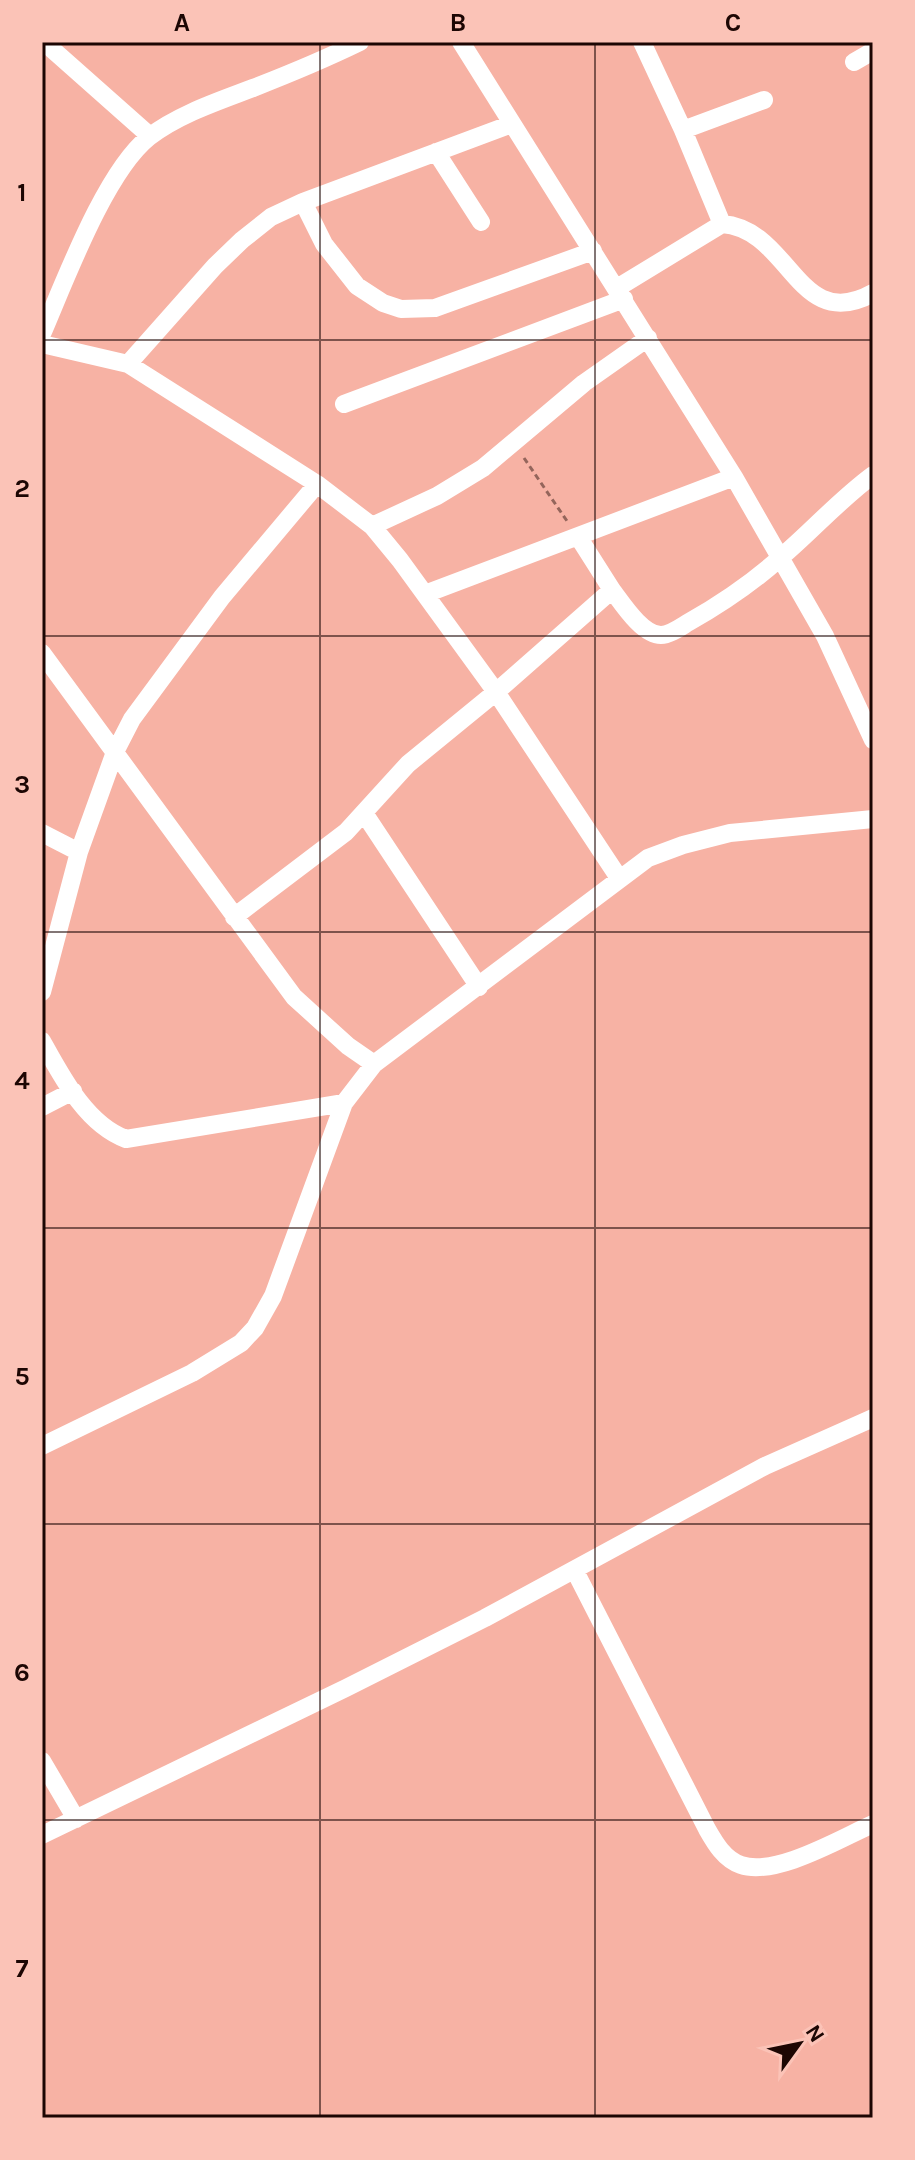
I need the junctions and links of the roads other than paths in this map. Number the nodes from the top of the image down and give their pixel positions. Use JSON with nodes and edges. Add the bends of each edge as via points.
{"nodes":[{"id":1,"x":44,"y":42,"type":"edge"},
{"id":2,"x":360,"y":42,"type":"edge"},
{"id":3,"x":461,"y":42,"type":"edge"},
{"id":4,"x":642,"y":42,"type":"edge"},
{"id":5,"x":873,"y":51,"type":"edge"},
{"id":6,"x":854,"y":62,"type":"dead end"},
{"id":7,"x":764,"y":100,"type":"dead end"},
{"id":8,"x":512,"y":124,"type":"junction"},
{"id":9,"x":683,"y":130,"type":"junction"},
{"id":10,"x":150,"y":136,"type":"junction"},
{"id":11,"x":436,"y":152,"type":"junction"},
{"id":12,"x":303,"y":202,"type":"junction"},
{"id":13,"x":481,"y":222,"type":"dead end"},
{"id":14,"x":722,"y":224,"type":"junction"},
{"id":15,"x":593,"y":251,"type":"junction"},
{"id":16,"x":873,"y":293,"type":"edge"},
{"id":17,"x":620,"y":294,"type":"junction"},
{"id":18,"x":42,"y":334,"type":"edge"},
{"id":19,"x":648,"y":338,"type":"junction"},
{"id":20,"x":42,"y":344,"type":"edge"},
{"id":21,"x":128,"y":364,"type":"junction"},
{"id":22,"x":344,"y":404,"type":"dead end"},
{"id":23,"x":873,"y":475,"type":"edge"},
{"id":24,"x":734,"y":477,"type":"junction"},
{"id":25,"x":317,"y":484,"type":"junction"},
{"id":26,"x":372,"y":526,"type":"junction"},
{"id":27,"x":579,"y":538,"type":"junction"},
{"id":28,"x":781,"y":557,"type":"junction"},
{"id":29,"x":612,"y":590,"type":"junction"},
{"id":30,"x":425,"y":594,"type":"junction"},
{"id":31,"x":42,"y":653,"type":"edge"},
{"id":32,"x":496,"y":692,"type":"junction"},
{"id":33,"x":873,"y":740,"type":"edge"},
{"id":34,"x":115,"y":752,"type":"junction"},
{"id":35,"x":364,"y":813,"type":"junction"},
{"id":36,"x":873,"y":819,"type":"edge"},
{"id":37,"x":42,"y":833,"type":"edge"},
{"id":38,"x":79,"y":852,"type":"junction"},
{"id":39,"x":619,"y":878,"type":"junction"},
{"id":40,"x":234,"y":917,"type":"junction"},
{"id":41,"x":479,"y":987,"type":"junction"},
{"id":42,"x":42,"y":992,"type":"edge"},
{"id":43,"x":42,"y":1041,"type":"edge"},
{"id":44,"x":374,"y":1064,"type":"junction"},
{"id":45,"x":73,"y":1091,"type":"junction"},
{"id":46,"x":344,"y":1103,"type":"junction"},
{"id":47,"x":42,"y":1107,"type":"edge"},
{"id":48,"x":873,"y":1418,"type":"edge"},
{"id":49,"x":42,"y":1446,"type":"edge"},
{"id":50,"x":575,"y":1571,"type":"junction"},
{"id":51,"x":42,"y":1761,"type":"edge"},
{"id":52,"x":76,"y":1819,"type":"junction"},
{"id":53,"x":873,"y":1824,"type":"edge"},
{"id":54,"x":42,"y":1835,"type":"edge"}],
"edges":[{"from":1,"to":10,"type":"street"},
{"from":2,"to":10,"type":"street","via":[[207,106]]},
{"from":3,"to":8,"type":"street"},
{"from":4,"to":9,"type":"street"},
{"from":5,"to":6,"type":"street"},
{"from":7,"to":9,"type":"street"},
{"from":8,"to":11,"type":"street"},
{"from":8,"to":15,"type":"street"},
{"from":9,"to":14,"type":"street"},
{"from":10,"to":18,"type":"street","via":[[105,196]]},
{"from":11,"to":12,"type":"street"},
{"from":11,"to":13,"type":"street"},
{"from":12,"to":15,"type":"street","via":[[324,244],[357,286],[401,309],[435,308]]},
{"from":12,"to":21,"type":"street","via":[[271,217],[242,240]]},
{"from":14,"to":16,"type":"street","via":[[753,234],[820,299],[847,304]]},
{"from":14,"to":17,"type":"street"},
{"from":15,"to":17,"type":"street"},
{"from":17,"to":19,"type":"street"},
{"from":17,"to":22,"type":"street"},
{"from":19,"to":24,"type":"street"},
{"from":19,"to":26,"type":"street","via":[[461,483]]},
{"from":20,"to":21,"type":"street"},
{"from":21,"to":25,"type":"street"},
{"from":23,"to":28,"type":"street"},
{"from":24,"to":27,"type":"street"},
{"from":24,"to":28,"type":"street"},
{"from":25,"to":26,"type":"street"},
{"from":25,"to":34,"type":"street","via":[[222,597],[139,709]]},
{"from":26,"to":30,"type":"street"},
{"from":27,"to":29,"type":"street"},
{"from":27,"to":30,"type":"street"},
{"from":28,"to":29,"type":"street","via":[[704,614],[661,635],[632,617]]},
{"from":28,"to":33,"type":"street"},
{"from":29,"to":32,"type":"street"},
{"from":30,"to":32,"type":"street"},
{"from":31,"to":34,"type":"street"},
{"from":32,"to":35,"type":"street","via":[[408,764]]},
{"from":32,"to":39,"type":"street"},
{"from":34,"to":38,"type":"street"},
{"from":34,"to":40,"type":"street"},
{"from":35,"to":40,"type":"street"},
{"from":35,"to":41,"type":"street"},
{"from":36,"to":39,"type":"street","via":[[730,833],[648,858]]},
{"from":37,"to":38,"type":"street"},
{"from":38,"to":42,"type":"street"},
{"from":39,"to":41,"type":"street"},
{"from":40,"to":44,"type":"street","via":[[294,997]]},
{"from":41,"to":44,"type":"street"},
{"from":43,"to":45,"type":"street"},
{"from":44,"to":46,"type":"street"},
{"from":45,"to":46,"type":"street","via":[[95,1120],[126,1139]]},
{"from":45,"to":47,"type":"street"},
{"from":46,"to":49,"type":"street","via":[[273,1296],[255,1328],[241,1343],[192,1373]]},
{"from":48,"to":50,"type":"street","via":[[765,1466]]},
{"from":50,"to":52,"type":"street"},
{"from":50,"to":53,"type":"street","via":[[707,1829],[731,1859],[757,1867],[784,1862]]},
{"from":51,"to":52,"type":"street"},
{"from":52,"to":54,"type":"street"}]}
